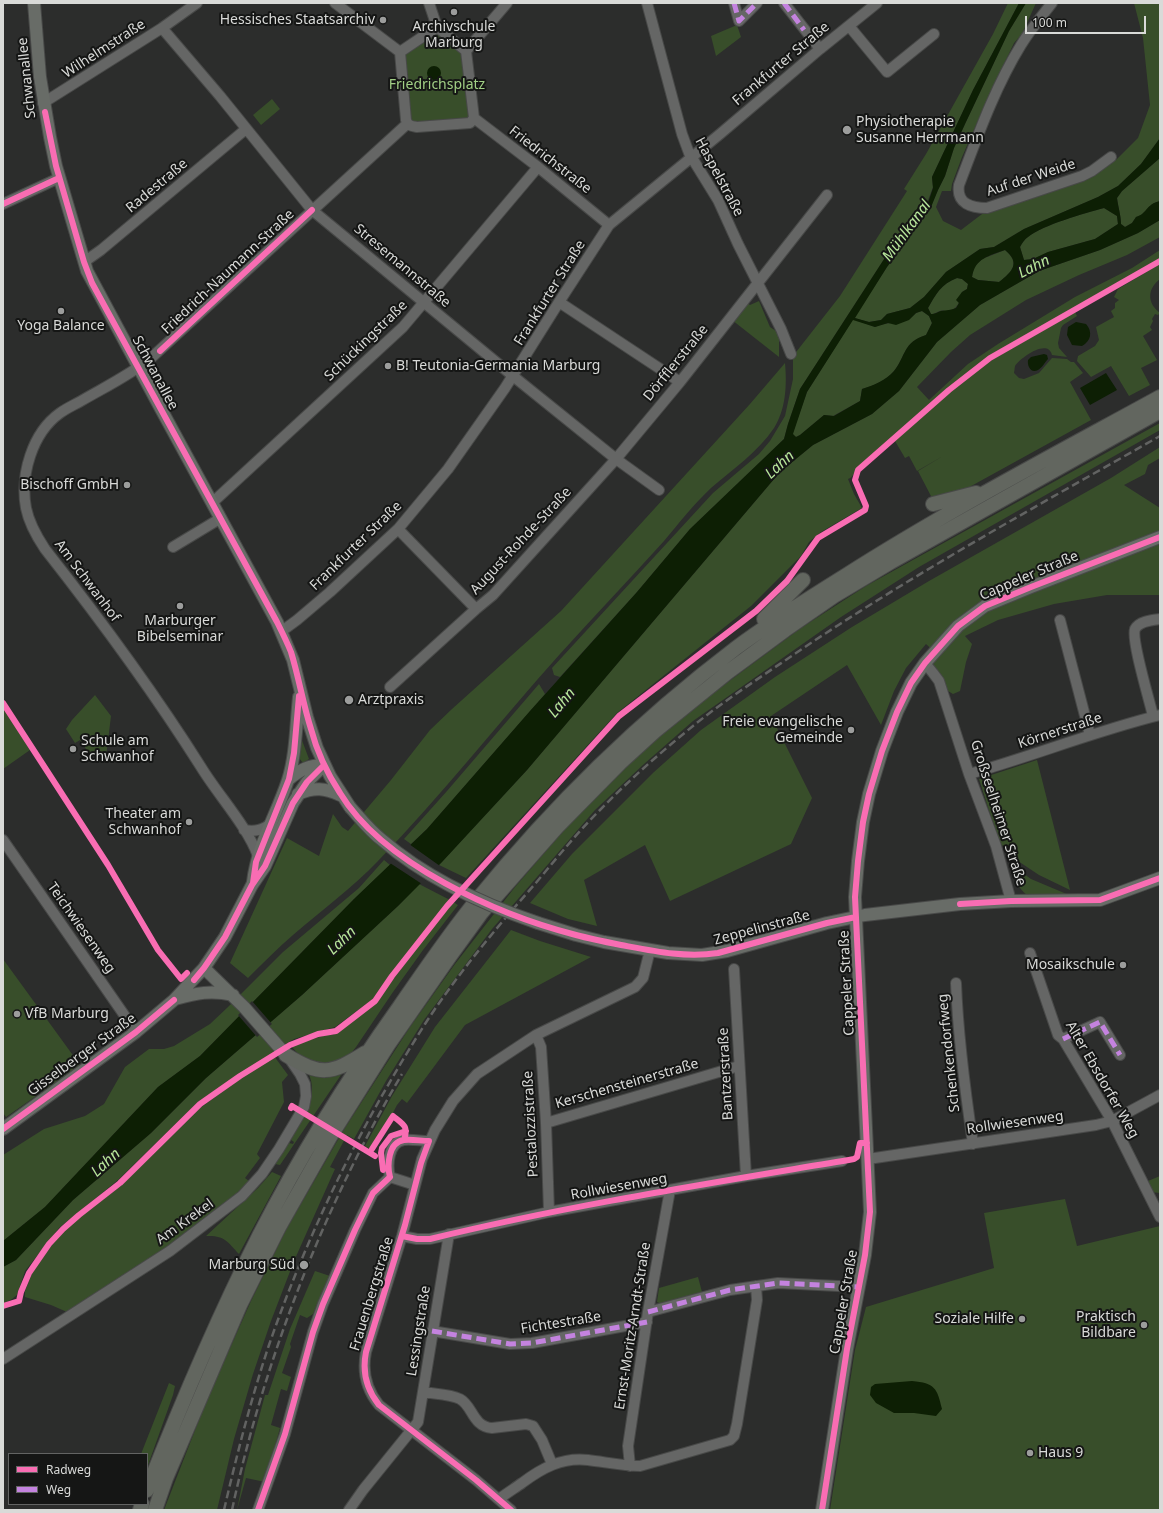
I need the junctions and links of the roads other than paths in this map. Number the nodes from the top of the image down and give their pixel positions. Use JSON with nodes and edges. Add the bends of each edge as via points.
{"nodes":[{"id":1,"x":34,"y":3,"type":"edge"},
{"id":2,"x":197,"y":3,"type":"edge"},
{"id":3,"x":335,"y":3,"type":"edge"},
{"id":4,"x":429,"y":3,"type":"edge"},
{"id":5,"x":507,"y":3,"type":"edge"},
{"id":6,"x":647,"y":3,"type":"edge"},
{"id":7,"x":734,"y":3,"type":"edge"},
{"id":8,"x":757,"y":3,"type":"edge"},
{"id":9,"x":784,"y":3,"type":"edge"},
{"id":10,"x":877,"y":3,"type":"edge"},
{"id":11,"x":1052,"y":3,"type":"edge"},
{"id":12,"x":849,"y":26,"type":"junction"},
{"id":13,"x":437,"y":27,"type":"junction"},
{"id":14,"x":162,"y":28,"type":"junction"},
{"id":15,"x":934,"y":34,"type":"dead end"},
{"id":16,"x":820,"y":49,"type":"junction"},
{"id":17,"x":466,"y":51,"type":"junction"},
{"id":18,"x":400,"y":52,"type":"junction"},
{"id":19,"x":44,"y":107,"type":"junction"},
{"id":20,"x":474,"y":118,"type":"junction"},
{"id":21,"x":407,"y":124,"type":"junction"},
{"id":22,"x":246,"y":129,"type":"junction"},
{"id":23,"x":1111,"y":157,"type":"dead end"},
{"id":24,"x":692,"y":158,"type":"junction"},
{"id":25,"x":538,"y":167,"type":"junction"},
{"id":26,"x":59,"y":178,"type":"junction"},
{"id":27,"x":827,"y":195,"type":"dead end"},
{"id":28,"x":3,"y":204,"type":"edge"},
{"id":29,"x":312,"y":210,"type":"junction"},
{"id":30,"x":609,"y":225,"type":"junction"},
{"id":31,"x":84,"y":262,"type":"junction"},
{"id":32,"x":758,"y":283,"type":"junction"},
{"id":33,"x":559,"y":302,"type":"junction"},
{"id":34,"x":425,"y":303,"type":"junction"},
{"id":35,"x":790,"y":354,"type":"dead end"},
{"id":36,"x":139,"y":368,"type":"junction"},
{"id":37,"x":513,"y":376,"type":"junction"},
{"id":38,"x":680,"y":382,"type":"junction"},
{"id":39,"x":1160,"y":397,"type":"edge"},
{"id":40,"x":1160,"y":411,"type":"edge"},
{"id":41,"x":616,"y":459,"type":"junction"},
{"id":42,"x":996,"y":488,"type":"junction"},
{"id":43,"x":659,"y":490,"type":"dead end"},
{"id":44,"x":213,"y":502,"type":"junction"},
{"id":45,"x":933,"y":504,"type":"dead end"},
{"id":46,"x":221,"y":518,"type":"junction"},
{"id":47,"x":398,"y":528,"type":"junction"},
{"id":48,"x":1160,"y":537,"type":"edge"},
{"id":49,"x":173,"y":547,"type":"dead end"},
{"id":50,"x":803,"y":580,"type":"dead end"},
{"id":51,"x":476,"y":609,"type":"junction"},
{"id":52,"x":1160,"y":619,"type":"edge"},
{"id":53,"x":1060,"y":620,"type":"dead end"},
{"id":54,"x":282,"y":631,"type":"junction"},
{"id":55,"x":738,"y":647,"type":"junction"},
{"id":56,"x":925,"y":663,"type":"junction"},
{"id":57,"x":390,"y":687,"type":"dead end"},
{"id":58,"x":300,"y":688,"type":"junction"},
{"id":59,"x":1157,"y":715,"type":"edge"},
{"id":60,"x":1090,"y":735,"type":"junction"},
{"id":61,"x":324,"y":765,"type":"junction"},
{"id":62,"x":969,"y":774,"type":"junction"},
{"id":63,"x":289,"y":779,"type":"junction"},
{"id":64,"x":298,"y":794,"type":"junction"},
{"id":65,"x":340,"y":795,"type":"junction"},
{"id":66,"x":272,"y":823,"type":"junction"},
{"id":67,"x":244,"y":830,"type":"junction"},
{"id":68,"x":3,"y":840,"type":"edge"},
{"id":69,"x":258,"y":856,"type":"junction"},
{"id":70,"x":1160,"y":878,"type":"edge"},
{"id":71,"x":252,"y":885,"type":"junction"},
{"id":72,"x":1011,"y":901,"type":"junction"},
{"id":73,"x":856,"y":917,"type":"junction"},
{"id":74,"x":650,"y":950,"type":"junction"},
{"id":75,"x":1030,"y":952,"type":"dead end"},
{"id":76,"x":204,"y":968,"type":"junction"},
{"id":77,"x":734,"y":969,"type":"dead end"},
{"id":78,"x":956,"y":982,"type":"dead end"},
{"id":79,"x":233,"y":996,"type":"junction"},
{"id":80,"x":174,"y":1000,"type":"junction"},
{"id":81,"x":136,"y":1032,"type":"junction"},
{"id":82,"x":536,"y":1036,"type":"junction"},
{"id":83,"x":1063,"y":1039,"type":"junction"},
{"id":84,"x":368,"y":1051,"type":"junction"},
{"id":85,"x":286,"y":1055,"type":"joint"},
{"id":86,"x":1120,"y":1055,"type":"dead end"},
{"id":87,"x":739,"y":1066,"type":"junction"},
{"id":88,"x":301,"y":1068,"type":"junction"},
{"id":89,"x":1160,"y":1095,"type":"edge"},
{"id":90,"x":1112,"y":1121,"type":"junction"},
{"id":91,"x":546,"y":1123,"type":"junction"},
{"id":92,"x":3,"y":1129,"type":"edge"},
{"id":93,"x":429,"y":1141,"type":"junction"},
{"id":94,"x":973,"y":1144,"type":"junction"},
{"id":95,"x":868,"y":1159,"type":"junction"},
{"id":96,"x":842,"y":1161,"type":"dead end"},
{"id":97,"x":389,"y":1175,"type":"junction"},
{"id":98,"x":746,"y":1176,"type":"junction"},
{"id":99,"x":415,"y":1186,"type":"junction"},
{"id":100,"x":670,"y":1190,"type":"junction"},
{"id":101,"x":549,"y":1212,"type":"junction"},
{"id":102,"x":1160,"y":1217,"type":"edge"},
{"id":103,"x":449,"y":1234,"type":"junction"},
{"id":104,"x":402,"y":1236,"type":"junction"},
{"id":105,"x":756,"y":1286,"type":"junction"},
{"id":106,"x":858,"y":1287,"type":"junction"},
{"id":107,"x":648,"y":1312,"type":"junction"},
{"id":108,"x":647,"y":1322,"type":"junction"},
{"id":109,"x":432,"y":1331,"type":"junction"},
{"id":110,"x":3,"y":1360,"type":"edge"},
{"id":111,"x":423,"y":1392,"type":"junction"},
{"id":112,"x":411,"y":1431,"type":"junction"},
{"id":113,"x":552,"y":1464,"type":"junction"},
{"id":114,"x":630,"y":1466,"type":"junction"},
{"id":115,"x":148,"y":1488,"type":"edge"},
{"id":116,"x":499,"y":1499,"type":"junction"},
{"id":117,"x":155,"y":1510,"type":"edge"},
{"id":118,"x":258,"y":1510,"type":"edge"},
{"id":119,"x":349,"y":1510,"type":"edge"},
{"id":120,"x":511,"y":1510,"type":"edge"},
{"id":121,"x":822,"y":1510,"type":"edge"}],
"edges":[{"from":1,"to":19,"type":"main road","name":"Schwanallee"},
{"from":2,"to":14,"type":"street","name":"Wilhelmstraße"},
{"from":3,"to":18,"type":"street"},
{"from":4,"to":13,"type":"street"},
{"from":5,"to":17,"type":"street"},
{"from":6,"to":24,"type":"street","name":"Haspelstraße","via":[[682,134]]},
{"from":7,"to":8,"type":"street","via":[[739,21]]},
{"from":9,"to":16,"type":"street"},
{"from":10,"to":12,"type":"street","name":"Frankfurter Straße"},
{"from":11,"to":23,"type":"street","name":"Auf der Weide","via":[[1020,46],[997,91],[973,146],[958,192],[967,205],[987,208],[1082,176]]},
{"from":12,"to":15,"type":"street","via":[[886,72]]},
{"from":12,"to":16,"type":"street","name":"Frankfurter Straße"},
{"from":13,"to":17,"type":"street"},
{"from":13,"to":18,"type":"street"},
{"from":14,"to":19,"type":"street","name":"Wilhelmstraße"},
{"from":14,"to":22,"type":"street","name":"Stresemannstraße"},
{"from":16,"to":24,"type":"street","name":"Frankfurter Straße"},
{"from":17,"to":20,"type":"street"},
{"from":18,"to":21,"type":"street"},
{"from":19,"to":26,"type":"main road","name":"Schwanallee"},
{"from":20,"to":21,"type":"street","via":[[470,123],[417,127]]},
{"from":20,"to":25,"type":"street","name":"Friedrichstraße"},
{"from":21,"to":29,"type":"street","name":"Friedrich-Naumann-Straße"},
{"from":22,"to":29,"type":"street","name":"Stresemannstraße"},
{"from":22,"to":31,"type":"street","name":"Radestraße"},
{"from":24,"to":30,"type":"street","name":"Frankfurter Straße"},
{"from":24,"to":32,"type":"street","name":"Haspelstraße","via":[[718,200]]},
{"from":25,"to":30,"type":"street","name":"Friedrichstraße"},
{"from":25,"to":34,"type":"street","name":"Schückingstraße"},
{"from":26,"to":28,"type":"street"},
{"from":26,"to":31,"type":"main road","name":"Schwanallee"},
{"from":27,"to":32,"type":"street","name":"Dörfflerstraße"},
{"from":29,"to":34,"type":"street","name":"Stresemannstraße"},
{"from":29,"to":36,"type":"street","name":"Friedrich-Naumann-Straße"},
{"from":30,"to":33,"type":"street","name":"Frankfurter Straße"},
{"from":31,"to":36,"type":"main road","name":"Schwanallee"},
{"from":32,"to":35,"type":"street","name":"Haspelstraße","via":[[781,329]]},
{"from":32,"to":38,"type":"street","name":"Dörfflerstraße"},
{"from":33,"to":37,"type":"street","name":"Frankfurter Straße"},
{"from":33,"to":38,"type":"street"},
{"from":34,"to":37,"type":"street","name":"Stresemannstraße"},
{"from":34,"to":44,"type":"street","name":"Schückingstraße","via":[[404,327]]},
{"from":36,"to":44,"type":"main road","name":"Schwanallee"},
{"from":36,"to":67,"type":"street","name":"Am Schwanhof","via":[[60,413],[47,426],[34,446],[27,466],[24,486],[26,508],[45,549],[128,658]]},
{"from":37,"to":41,"type":"street","name":"Stresemannstraße"},
{"from":37,"to":47,"type":"street","name":"Frankfurter Straße","via":[[448,469]]},
{"from":38,"to":41,"type":"street","name":"Dörfflerstraße"},
{"from":39,"to":42,"type":"highway"},
{"from":40,"to":117,"type":"highway","via":[[834,596],[728,672],[655,731],[557,827],[482,912],[388,1045],[330,1137],[279,1227],[240,1305],[166,1478]]},
{"from":41,"to":43,"type":"street","name":"Stresemannstraße"},
{"from":41,"to":51,"type":"street","name":"August-Rohde-Straße","via":[[493,595]]},
{"from":42,"to":45,"type":"highway"},
{"from":42,"to":55,"type":"highway","via":[[877,556],[777,618]]},
{"from":44,"to":46,"type":"main road","name":"Schwanallee"},
{"from":46,"to":49,"type":"street"},
{"from":46,"to":54,"type":"main road","name":"Schwanallee"},
{"from":47,"to":51,"type":"street"},
{"from":47,"to":54,"type":"street","name":"Frankfurter Straße","via":[[330,592]]},
{"from":48,"to":56,"type":"main road","name":"Cappeler Straße","via":[[985,606],[958,626]]},
{"from":50,"to":55,"type":"highway"},
{"from":51,"to":57,"type":"street","name":"August-Rohde-Straße"},
{"from":52,"to":59,"type":"street","via":[[1139,624],[1135,634],[1136,648]]},
{"from":53,"to":60,"type":"street"},
{"from":54,"to":58,"type":"main road"},
{"from":55,"to":84,"type":"highway","via":[[682,690],[614,752],[584,780],[516,854],[475,901]]},
{"from":56,"to":62,"type":"street","name":"Großseelheimer Straße","via":[[939,682]]},
{"from":56,"to":73,"type":"main road","name":"Cappeler Straße","via":[[911,683],[892,724],[869,794],[860,841]]},
{"from":58,"to":61,"type":"main road","via":[[310,729]]},
{"from":58,"to":63,"type":"main road","name":"Gisselberger Straße"},
{"from":59,"to":60,"type":"street","name":"Körnerstraße"},
{"from":60,"to":62,"type":"street","name":"Körnerstraße"},
{"from":61,"to":63,"type":"main road","via":[[303,768]]},
{"from":61,"to":64,"type":"main road","name":"Gisselberger Straße"},
{"from":61,"to":65,"type":"main road"},
{"from":62,"to":72,"type":"street","name":"Großseelheimer Straße","via":[[996,846]]},
{"from":63,"to":66,"type":"main road","name":"Gisselberger Straße"},
{"from":64,"to":65,"type":"main road","via":[[316,788]]},
{"from":64,"to":71,"type":"main road","name":"Gisselberger Straße","via":[[265,866]]},
{"from":65,"to":74,"type":"main road","name":"Zeppelinstraße","bridge":true,"via":[[381,840],[418,867],[479,900],[576,935]]},
{"from":66,"to":67,"type":"street","via":[[257,831]]},
{"from":66,"to":69,"type":"main road","name":"Gisselberger Straße"},
{"from":67,"to":69,"type":"street","name":"Am Schwanhof"},
{"from":68,"to":81,"type":"street","name":"Teichwiesenweg"},
{"from":69,"to":71,"type":"main road","name":"Gisselberger Straße"},
{"from":70,"to":72,"type":"main road","name":"Großseelheimer Straße","via":[[1100,900]]},
{"from":71,"to":76,"type":"main road","name":"Gisselberger Straße","via":[[228,931]]},
{"from":72,"to":73,"type":"main road","name":"Zeppelinstraße","via":[[960,904]]},
{"from":73,"to":74,"type":"main road","name":"Zeppelinstraße","via":[[711,954],[674,954]]},
{"from":73,"to":95,"type":"main road","name":"Cappeler Straße"},
{"from":74,"to":82,"type":"street","via":[[643,978],[635,987]]},
{"from":75,"to":83,"type":"street","name":"Alter Ebsdorfer Weg","via":[[1058,1034]]},
{"from":76,"to":79,"type":"main road"},
{"from":76,"to":80,"type":"main road","name":"Gisselberger Straße"},
{"from":77,"to":87,"type":"street","name":"Bantzerstraße"},
{"from":78,"to":94,"type":"street","name":"Schenkendorfweg","via":[[957,1017]]},
{"from":79,"to":80,"type":"main road","via":[[219,992],[204,992]]},
{"from":79,"to":85,"type":"main road"},
{"from":80,"to":81,"type":"main road","name":"Gisselberger Straße"},
{"from":81,"to":92,"type":"main road","name":"Gisselberger Straße"},
{"from":82,"to":91,"type":"street","name":"Pestalozzistraße","via":[[541,1047]]},
{"from":82,"to":93,"type":"street","via":[[470,1080],[453,1101]]},
{"from":83,"to":86,"type":"street","via":[[1100,1022]]},
{"from":83,"to":90,"type":"street","name":"Alter Ebsdorfer Weg"},
{"from":84,"to":88,"type":"highway","via":[[338,1068],[327,1071]]},
{"from":84,"to":115,"type":"highway","via":[[260,1233],[201,1359]]},
{"from":85,"to":88,"type":"highway"},
{"from":87,"to":91,"type":"street","name":"Kerschensteinerstraße"},
{"from":87,"to":98,"type":"street","name":"Bantzerstraße"},
{"from":88,"to":110,"type":"street","name":"Am Krekel","via":[[306,1096],[304,1107],[262,1174],[242,1196],[170,1251]]},
{"from":89,"to":90,"type":"street","name":"Rollwiesenweg"},
{"from":90,"to":94,"type":"street","name":"Rollwiesenweg"},
{"from":90,"to":102,"type":"street","name":"Alter Ebsdorfer Weg"},
{"from":91,"to":101,"type":"street","name":"Pestalozzistraße"},
{"from":93,"to":97,"type":"street","via":[[399,1142],[388,1157]]},
{"from":93,"to":99,"type":"street","name":"Frauenbergstraße"},
{"from":94,"to":95,"type":"street","name":"Rollwiesenweg"},
{"from":95,"to":106,"type":"main road","name":"Cappeler Straße","via":[[870,1212],[866,1255]]},
{"from":96,"to":98,"type":"street","name":"Rollwiesenweg"},
{"from":97,"to":99,"type":"street"},
{"from":97,"to":118,"type":"street","via":[[373,1193],[334,1276],[313,1332],[285,1434]]},
{"from":98,"to":100,"type":"street","name":"Rollwiesenweg"},
{"from":99,"to":104,"type":"street","name":"Frauenbergstraße"},
{"from":100,"to":101,"type":"street","name":"Rollwiesenweg"},
{"from":100,"to":107,"type":"street","name":"Ernst-Moritz-Arndt-Straße"},
{"from":101,"to":103,"type":"street","name":"Rollwiesenweg"},
{"from":103,"to":104,"type":"street","name":"Rollwiesenweg","via":[[416,1239]]},
{"from":103,"to":109,"type":"street","name":"Lessingstraße"},
{"from":104,"to":112,"type":"street","name":"Frauenbergstraße","via":[[366,1352],[364,1376],[369,1391],[379,1405]]},
{"from":105,"to":106,"type":"street","via":[[778,1283]]},
{"from":105,"to":107,"type":"street","via":[[730,1290]]},
{"from":105,"to":114,"type":"street","via":[[757,1300],[734,1436],[724,1442],[640,1466]]},
{"from":106,"to":121,"type":"main road","name":"Cappeler Straße"},
{"from":107,"to":108,"type":"street","name":"Ernst-Moritz-Arndt-Straße"},
{"from":108,"to":109,"type":"street","name":"Fichtestraße","via":[[532,1343],[510,1344]]},
{"from":108,"to":114,"type":"street","name":"Ernst-Moritz-Arndt-Straße","via":[[628,1446]]},
{"from":109,"to":111,"type":"street","name":"Lessingstraße"},
{"from":111,"to":112,"type":"street","name":"Lessingstraße","via":[[418,1422]]},
{"from":111,"to":113,"type":"street","via":[[456,1397],[486,1427],[526,1424],[533,1426]]},
{"from":112,"to":116,"type":"street","name":"Frauenbergstraße"},
{"from":112,"to":119,"type":"street","name":"Lessingstraße"},
{"from":113,"to":114,"type":"street","via":[[576,1459]]},
{"from":113,"to":116,"type":"street"},
{"from":116,"to":120,"type":"street","name":"Frauenbergstraße"}]}
